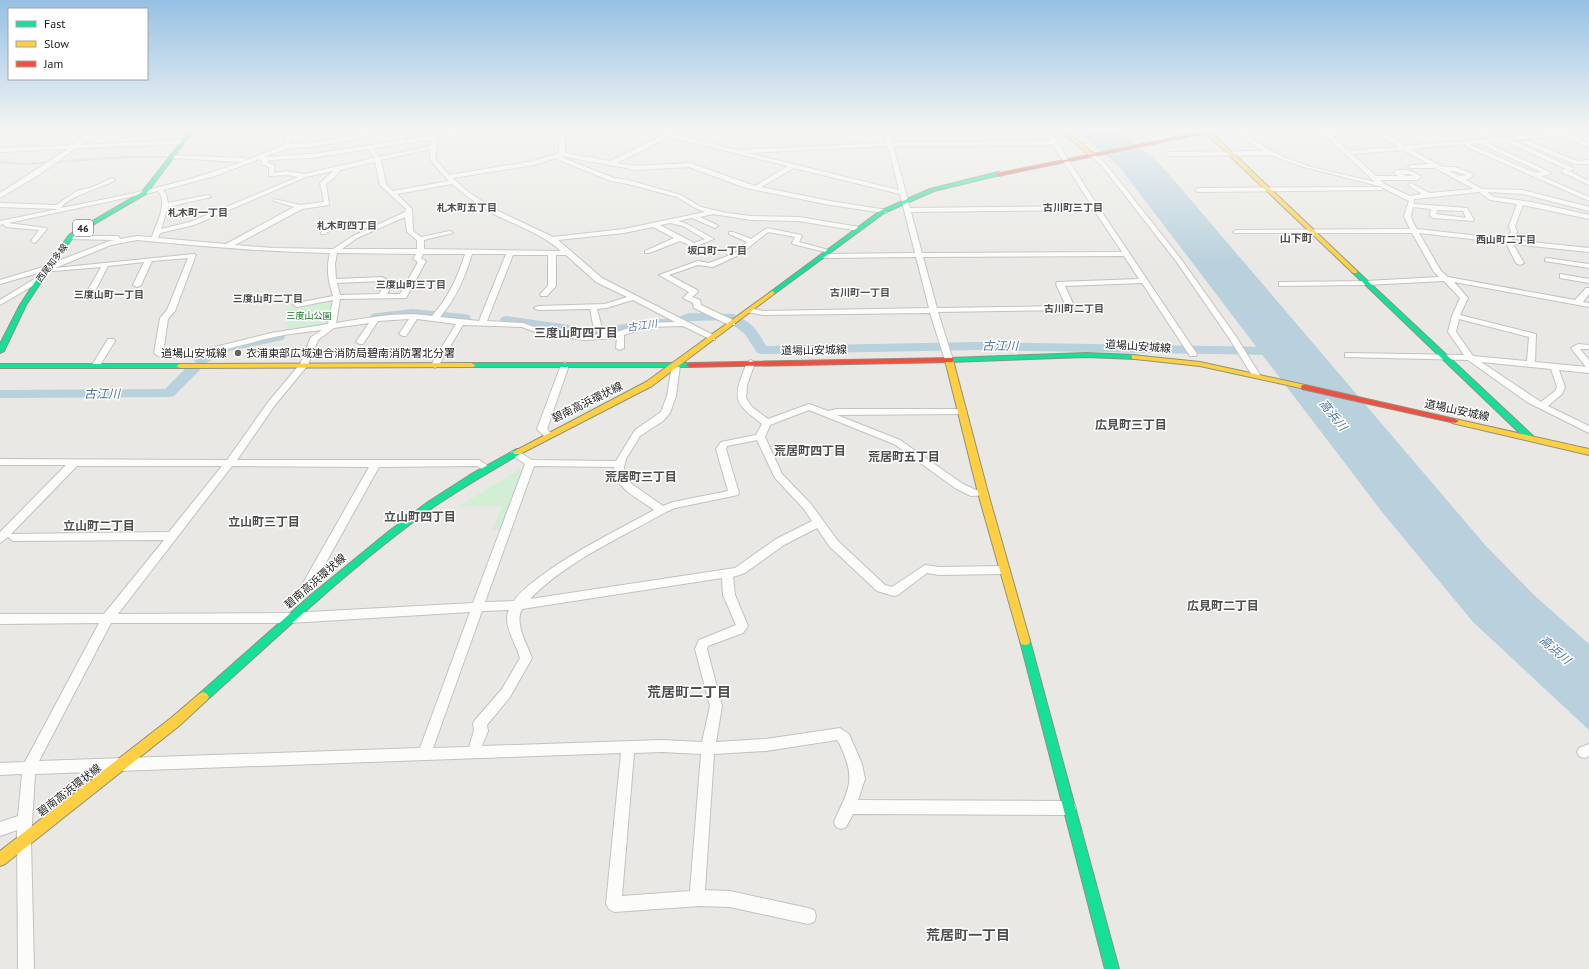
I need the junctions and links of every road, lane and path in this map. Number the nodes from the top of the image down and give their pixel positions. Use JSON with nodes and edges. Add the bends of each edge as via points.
{"nodes":[{"id":1,"x":34,"y":174,"type":"edge"},
{"id":2,"x":159,"y":174,"type":"edge"},
{"id":3,"x":215,"y":174,"type":"edge"},
{"id":4,"x":295,"y":174,"type":"edge"},
{"id":5,"x":312,"y":174,"type":"edge"},
{"id":6,"x":334,"y":174,"type":"edge"},
{"id":7,"x":381,"y":174,"type":"edge"},
{"id":8,"x":446,"y":174,"type":"edge"},
{"id":9,"x":465,"y":174,"type":"edge"},
{"id":10,"x":599,"y":174,"type":"edge"},
{"id":11,"x":712,"y":174,"type":"edge"},
{"id":12,"x":779,"y":174,"type":"edge"},
{"id":13,"x":822,"y":174,"type":"edge"},
{"id":14,"x":898,"y":174,"type":"edge"},
{"id":15,"x":997,"y":174,"type":"edge"},
{"id":16,"x":1075,"y":174,"type":"edge"},
{"id":17,"x":1111,"y":174,"type":"edge"},
{"id":18,"x":1254,"y":174,"type":"edge"},
{"id":19,"x":1337,"y":174,"type":"edge"},
{"id":20,"x":1370,"y":174,"type":"edge"},
{"id":21,"x":1449,"y":174,"type":"edge"},
{"id":22,"x":1469,"y":174,"type":"edge"},
{"id":23,"x":1539,"y":174,"type":"edge"},
{"id":24,"x":1571,"y":174,"type":"edge"},
{"id":25,"x":1533,"y":175,"type":"joint"},
{"id":26,"x":304,"y":176,"type":"junction"},
{"id":27,"x":448,"y":177,"type":"junction"},
{"id":28,"x":1374,"y":178,"type":"junction"},
{"id":29,"x":1404,"y":178,"type":"dead end"},
{"id":30,"x":1456,"y":178,"type":"junction"},
{"id":31,"x":112,"y":180,"type":"dead end"},
{"id":32,"x":453,"y":182,"type":"junction"},
{"id":33,"x":1589,"y":183,"type":"edge"},
{"id":34,"x":1411,"y":185,"type":"dead end"},
{"id":35,"x":1383,"y":186,"type":"junction"},
{"id":36,"x":757,"y":187,"type":"junction"},
{"id":37,"x":1563,"y":188,"type":"junction"},
{"id":38,"x":159,"y":189,"type":"junction"},
{"id":39,"x":1270,"y":189,"type":"junction"},
{"id":40,"x":1390,"y":189,"type":"junction"},
{"id":41,"x":1589,"y":189,"type":"edge"},
{"id":42,"x":1198,"y":190,"type":"dead end"},
{"id":43,"x":1481,"y":191,"type":"junction"},
{"id":44,"x":144,"y":193,"type":"junction"},
{"id":45,"x":393,"y":193,"type":"junction"},
{"id":46,"x":1428,"y":195,"type":"junction"},
{"id":47,"x":0,"y":196,"type":"edge"},
{"id":48,"x":208,"y":197,"type":"dead end"},
{"id":49,"x":904,"y":197,"type":"junction"},
{"id":50,"x":1589,"y":199,"type":"edge"},
{"id":51,"x":276,"y":200,"type":"dead end"},
{"id":52,"x":1410,"y":202,"type":"junction"},
{"id":53,"x":1521,"y":202,"type":"junction"},
{"id":54,"x":0,"y":205,"type":"edge"},
{"id":55,"x":57,"y":206,"type":"junction"},
{"id":56,"x":165,"y":206,"type":"junction"},
{"id":57,"x":300,"y":207,"type":"junction"},
{"id":58,"x":68,"y":208,"type":"junction"},
{"id":59,"x":1096,"y":208,"type":"junction"},
{"id":60,"x":1434,"y":208,"type":"junction"},
{"id":61,"x":1589,"y":209,"type":"edge"},
{"id":62,"x":908,"y":210,"type":"junction"},
{"id":63,"x":885,"y":211,"type":"junction"},
{"id":64,"x":387,"y":212,"type":"dead end"},
{"id":65,"x":713,"y":212,"type":"junction"},
{"id":66,"x":408,"y":213,"type":"junction"},
{"id":67,"x":693,"y":216,"type":"junction"},
{"id":68,"x":1589,"y":217,"type":"edge"},
{"id":69,"x":670,"y":221,"type":"junction"},
{"id":70,"x":389,"y":222,"type":"junction"},
{"id":71,"x":0,"y":223,"type":"edge"},
{"id":72,"x":654,"y":225,"type":"junction"},
{"id":73,"x":379,"y":226,"type":"junction"},
{"id":74,"x":715,"y":226,"type":"dead end"},
{"id":75,"x":859,"y":229,"type":"junction"},
{"id":76,"x":1416,"y":231,"type":"junction"},
{"id":77,"x":1236,"y":232,"type":"dead end"},
{"id":78,"x":1312,"y":232,"type":"junction"},
{"id":79,"x":323,"y":233,"type":"dead end"},
{"id":80,"x":450,"y":233,"type":"dead end"},
{"id":81,"x":731,"y":233,"type":"dead end"},
{"id":82,"x":155,"y":236,"type":"junction"},
{"id":83,"x":72,"y":237,"type":"junction"},
{"id":84,"x":137,"y":238,"type":"junction"},
{"id":85,"x":680,"y":238,"type":"junction"},
{"id":86,"x":420,"y":239,"type":"junction"},
{"id":87,"x":552,"y":239,"type":"junction"},
{"id":88,"x":34,"y":241,"type":"dead end"},
{"id":89,"x":1508,"y":241,"type":"junction"},
{"id":90,"x":752,"y":242,"type":"junction"},
{"id":91,"x":225,"y":247,"type":"junction"},
{"id":92,"x":1589,"y":250,"type":"edge"},
{"id":93,"x":334,"y":251,"type":"junction"},
{"id":94,"x":420,"y":252,"type":"junction"},
{"id":95,"x":647,"y":252,"type":"dead end"},
{"id":96,"x":469,"y":253,"type":"junction"},
{"id":97,"x":552,"y":253,"type":"junction"},
{"id":98,"x":567,"y":253,"type":"junction"},
{"id":99,"x":826,"y":253,"type":"junction"},
{"id":100,"x":510,"y":254,"type":"junction"},
{"id":101,"x":1126,"y":254,"type":"junction"},
{"id":102,"x":920,"y":255,"type":"junction"},
{"id":103,"x":150,"y":260,"type":"junction"},
{"id":104,"x":1547,"y":260,"type":"dead end"},
{"id":105,"x":1520,"y":263,"type":"dead end"},
{"id":106,"x":106,"y":264,"type":"junction"},
{"id":107,"x":1589,"y":266,"type":"edge"},
{"id":108,"x":45,"y":270,"type":"junction"},
{"id":109,"x":1563,"y":276,"type":"dead end"},
{"id":110,"x":382,"y":279,"type":"dead end"},
{"id":111,"x":1447,"y":279,"type":"junction"},
{"id":112,"x":39,"y":280,"type":"junction"},
{"id":113,"x":333,"y":281,"type":"junction"},
{"id":114,"x":1589,"y":281,"type":"edge"},
{"id":115,"x":0,"y":282,"type":"edge"},
{"id":116,"x":1144,"y":282,"type":"junction"},
{"id":117,"x":1366,"y":283,"type":"junction"},
{"id":118,"x":389,"y":284,"type":"dead end"},
{"id":119,"x":1282,"y":284,"type":"dead end"},
{"id":120,"x":137,"y":285,"type":"dead end"},
{"id":121,"x":1589,"y":290,"type":"edge"},
{"id":122,"x":544,"y":294,"type":"dead end"},
{"id":123,"x":382,"y":296,"type":"junction"},
{"id":124,"x":88,"y":297,"type":"dead end"},
{"id":125,"x":337,"y":297,"type":"junction"},
{"id":126,"x":632,"y":298,"type":"junction"},
{"id":127,"x":0,"y":303,"type":"edge"},
{"id":128,"x":1577,"y":303,"type":"junction"},
{"id":129,"x":297,"y":304,"type":"dead end"},
{"id":130,"x":1589,"y":305,"type":"edge"},
{"id":131,"x":593,"y":306,"type":"junction"},
{"id":132,"x":538,"y":308,"type":"dead end"},
{"id":133,"x":750,"y":310,"type":"junction"},
{"id":134,"x":934,"y":312,"type":"junction"},
{"id":135,"x":415,"y":316,"type":"junction"},
{"id":136,"x":1456,"y":316,"type":"junction"},
{"id":137,"x":435,"y":318,"type":"junction"},
{"id":138,"x":376,"y":319,"type":"junction"},
{"id":139,"x":461,"y":322,"type":"junction"},
{"id":140,"x":732,"y":322,"type":"junction"},
{"id":141,"x":482,"y":323,"type":"junction"},
{"id":142,"x":685,"y":324,"type":"junction"},
{"id":143,"x":331,"y":327,"type":"junction"},
{"id":144,"x":403,"y":334,"type":"dead end"},
{"id":145,"x":613,"y":336,"type":"junction"},
{"id":146,"x":712,"y":338,"type":"junction"},
{"id":147,"x":111,"y":341,"type":"dead end"},
{"id":148,"x":360,"y":342,"type":"dead end"},
{"id":149,"x":620,"y":348,"type":"dead end"},
{"id":150,"x":1589,"y":348,"type":"edge"},
{"id":151,"x":0,"y":351,"type":"edge"},
{"id":152,"x":1193,"y":354,"type":"dead end"},
{"id":153,"x":1348,"y":355,"type":"dead end"},
{"id":154,"x":1443,"y":357,"type":"junction"},
{"id":155,"x":1470,"y":358,"type":"junction"},
{"id":156,"x":949,"y":360,"type":"junction"},
{"id":157,"x":751,"y":363,"type":"junction"},
{"id":158,"x":1531,"y":364,"type":"junction"},
{"id":159,"x":96,"y":365,"type":"junction"},
{"id":160,"x":304,"y":365,"type":"junction"},
{"id":161,"x":435,"y":365,"type":"junction"},
{"id":162,"x":565,"y":365,"type":"junction"},
{"id":163,"x":676,"y":365,"type":"junction"},
{"id":164,"x":1589,"y":365,"type":"edge"},
{"id":165,"x":0,"y":366,"type":"edge"},
{"id":166,"x":1554,"y":366,"type":"junction"},
{"id":167,"x":1589,"y":370,"type":"edge"},
{"id":168,"x":1257,"y":373,"type":"junction"},
{"id":169,"x":1542,"y":406,"type":"junction"},
{"id":170,"x":962,"y":412,"type":"junction"},
{"id":171,"x":826,"y":414,"type":"junction"},
{"id":172,"x":1574,"y":422,"type":"junction"},
{"id":173,"x":767,"y":423,"type":"junction"},
{"id":174,"x":1589,"y":424,"type":"edge"},
{"id":175,"x":1589,"y":430,"type":"edge"},
{"id":176,"x":548,"y":435,"type":"junction"},
{"id":177,"x":760,"y":438,"type":"junction"},
{"id":178,"x":1530,"y":438,"type":"junction"},
{"id":179,"x":1589,"y":452,"type":"edge"},
{"id":180,"x":515,"y":453,"type":"junction"},
{"id":181,"x":0,"y":462,"type":"edge"},
{"id":182,"x":75,"y":462,"type":"junction"},
{"id":183,"x":530,"y":463,"type":"junction"},
{"id":184,"x":229,"y":464,"type":"junction"},
{"id":185,"x":376,"y":464,"type":"junction"},
{"id":186,"x":620,"y":464,"type":"junction"},
{"id":187,"x":488,"y":469,"type":"junction"},
{"id":188,"x":983,"y":493,"type":"junction"},
{"id":189,"x":662,"y":510,"type":"junction"},
{"id":190,"x":818,"y":523,"type":"junction"},
{"id":191,"x":172,"y":536,"type":"junction"},
{"id":192,"x":13,"y":537,"type":"dead end"},
{"id":193,"x":0,"y":539,"type":"edge"},
{"id":194,"x":1004,"y":570,"type":"junction"},
{"id":195,"x":727,"y":574,"type":"junction"},
{"id":196,"x":305,"y":590,"type":"dead end"},
{"id":197,"x":516,"y":605,"type":"junction"},
{"id":198,"x":478,"y":607,"type":"junction"},
{"id":199,"x":108,"y":618,"type":"junction"},
{"id":200,"x":290,"y":618,"type":"junction"},
{"id":201,"x":0,"y":619,"type":"edge"},
{"id":202,"x":628,"y":748,"type":"junction"},
{"id":203,"x":708,"y":748,"type":"junction"},
{"id":204,"x":473,"y":753,"type":"junction"},
{"id":205,"x":424,"y":755,"type":"junction"},
{"id":206,"x":122,"y":764,"type":"junction"},
{"id":207,"x":29,"y":767,"type":"junction"},
{"id":208,"x":0,"y":769,"type":"edge"},
{"id":209,"x":849,"y":807,"type":"junction"},
{"id":210,"x":1069,"y":808,"type":"junction"},
{"id":211,"x":25,"y":821,"type":"junction"},
{"id":212,"x":841,"y":822,"type":"dead end"},
{"id":213,"x":0,"y":829,"type":"edge"},
{"id":214,"x":24,"y":840,"type":"junction"},
{"id":215,"x":0,"y":859,"type":"edge"},
{"id":216,"x":697,"y":898,"type":"junction"},
{"id":217,"x":808,"y":916,"type":"dead end"},
{"id":218,"x":26,"y":969,"type":"edge"},
{"id":219,"x":1112,"y":969,"type":"edge"}],
"edges":[{"from":1,"to":47,"type":"street"},
{"from":2,"to":44,"type":"main road","name":"西尾知多線","number":"46"},
{"from":3,"to":38,"type":"street"},
{"from":4,"to":26,"type":"street"},
{"from":5,"to":26,"type":"street"},
{"from":6,"to":57,"type":"street","via":[[323,183],[327,204]]},
{"from":7,"to":45,"type":"street","via":[[384,185]]},
{"from":8,"to":27,"type":"street"},
{"from":9,"to":27,"type":"street"},
{"from":10,"to":65,"type":"street","via":[[679,196],[699,208]]},
{"from":11,"to":36,"type":"street"},
{"from":12,"to":36,"type":"street"},
{"from":13,"to":49,"type":"street"},
{"from":14,"to":49,"type":"street"},
{"from":15,"to":49,"type":"main road"},
{"from":16,"to":59,"type":"street"},
{"from":17,"to":168,"type":"street","via":[[1179,260]]},
{"from":18,"to":39,"type":"main road"},
{"from":19,"to":35,"type":"street"},
{"from":20,"to":28,"type":"street"},
{"from":21,"to":30,"type":"street"},
{"from":22,"to":30,"type":"street","via":[[1471,175],[1467,178]]},
{"from":23,"to":25,"type":"street"},
{"from":24,"to":33,"type":"street"},
{"from":25,"to":37,"type":"street"},
{"from":26,"to":82,"type":"street"},
{"from":27,"to":32,"type":"street"},
{"from":28,"to":29,"type":"street"},
{"from":28,"to":35,"type":"street"},
{"from":30,"to":43,"type":"street"},
{"from":31,"to":55,"type":"street","via":[[79,192]]},
{"from":32,"to":45,"type":"street"},
{"from":32,"to":87,"type":"street","via":[[492,210]]},
{"from":34,"to":46,"type":"street"},
{"from":35,"to":40,"type":"street"},
{"from":36,"to":63,"type":"street","via":[[830,203]]},
{"from":37,"to":41,"type":"street","via":[[1578,186]]},
{"from":37,"to":50,"type":"street"},
{"from":38,"to":44,"type":"street"},
{"from":38,"to":56,"type":"street"},
{"from":39,"to":40,"type":"street"},
{"from":39,"to":42,"type":"street"},
{"from":39,"to":78,"type":"main road"},
{"from":40,"to":52,"type":"street"},
{"from":43,"to":46,"type":"street"},
{"from":43,"to":53,"type":"street","via":[[1492,199]]},
{"from":43,"to":61,"type":"street","via":[[1521,192]]},
{"from":44,"to":58,"type":"street"},
{"from":44,"to":83,"type":"main road","name":"西尾知多線","number":"46","via":[[80,229]]},
{"from":45,"to":66,"type":"street","via":[[409,209]]},
{"from":46,"to":52,"type":"street"},
{"from":48,"to":56,"type":"street"},
{"from":49,"to":62,"type":"street"},
{"from":49,"to":63,"type":"main road"},
{"from":51,"to":57,"type":"street"},
{"from":52,"to":60,"type":"street"},
{"from":52,"to":76,"type":"street","via":[[1407,216]]},
{"from":53,"to":68,"type":"street"},
{"from":53,"to":89,"type":"street","via":[[1512,226],[1514,232]]},
{"from":54,"to":55,"type":"street"},
{"from":55,"to":58,"type":"street"},
{"from":56,"to":82,"type":"street"},
{"from":57,"to":91,"type":"street"},
{"from":58,"to":71,"type":"street"},
{"from":59,"to":62,"type":"street"},
{"from":59,"to":101,"type":"street"},
{"from":60,"to":60,"type":"street","via":[[1465,209],[1470,220],[1433,216]]},
{"from":62,"to":102,"type":"street"},
{"from":63,"to":75,"type":"main road"},
{"from":64,"to":70,"type":"street"},
{"from":65,"to":67,"type":"street"},
{"from":65,"to":75,"type":"street","via":[[751,218],[809,220]]},
{"from":66,"to":70,"type":"street"},
{"from":66,"to":86,"type":"street","via":[[410,232]]},
{"from":67,"to":69,"type":"street"},
{"from":67,"to":74,"type":"street"},
{"from":69,"to":72,"type":"street"},
{"from":69,"to":85,"type":"street","via":[[686,225],[711,239],[694,245]]},
{"from":70,"to":73,"type":"street"},
{"from":71,"to":88,"type":"street","via":[[44,229]]},
{"from":72,"to":85,"type":"street"},
{"from":72,"to":87,"type":"street","via":[[606,234]]},
{"from":73,"to":79,"type":"street","via":[[333,225]]},
{"from":73,"to":93,"type":"street","via":[[354,236]]},
{"from":75,"to":99,"type":"main road"},
{"from":76,"to":78,"type":"street"},
{"from":76,"to":89,"type":"street"},
{"from":76,"to":111,"type":"street","via":[[1438,272]]},
{"from":77,"to":78,"type":"street"},
{"from":78,"to":117,"type":"main road"},
{"from":80,"to":86,"type":"street"},
{"from":81,"to":90,"type":"street"},
{"from":82,"to":84,"type":"street"},
{"from":82,"to":91,"type":"street"},
{"from":83,"to":84,"type":"street"},
{"from":83,"to":108,"type":"main road","name":"西尾知多線","number":"46"},
{"from":84,"to":108,"type":"street","via":[[99,247]]},
{"from":85,"to":95,"type":"street"},
{"from":86,"to":94,"type":"street"},
{"from":87,"to":98,"type":"street"},
{"from":89,"to":92,"type":"street"},
{"from":89,"to":105,"type":"street"},
{"from":90,"to":99,"type":"street","via":[[767,230],[799,236],[795,243]]},
{"from":90,"to":140,"type":"street","via":[[737,254],[710,265],[698,263],[663,275],[694,292],[687,298],[697,302],[697,306]]},
{"from":91,"to":93,"type":"street"},
{"from":93,"to":94,"type":"street"},
{"from":93,"to":113,"type":"street","via":[[331,264]]},
{"from":94,"to":96,"type":"street"},
{"from":94,"to":123,"type":"street","via":[[417,258],[422,261],[403,296]]},
{"from":96,"to":100,"type":"street"},
{"from":96,"to":137,"type":"street","via":[[442,312]]},
{"from":97,"to":98,"type":"street"},
{"from":97,"to":100,"type":"street"},
{"from":97,"to":122,"type":"street","via":[[552,286]]},
{"from":98,"to":126,"type":"street","via":[[599,280]]},
{"from":99,"to":102,"type":"street"},
{"from":99,"to":133,"type":"main road"},
{"from":100,"to":141,"type":"street"},
{"from":101,"to":102,"type":"street"},
{"from":101,"to":116,"type":"street"},
{"from":102,"to":134,"type":"street"},
{"from":103,"to":106,"type":"street"},
{"from":103,"to":120,"type":"street"},
{"from":103,"to":143,"type":"street","via":[[192,255],[171,312],[164,318],[158,353],[162,355],[191,355],[247,340]]},
{"from":104,"to":107,"type":"street"},
{"from":106,"to":108,"type":"street"},
{"from":106,"to":124,"type":"street"},
{"from":108,"to":112,"type":"main road","name":"西尾知多線","number":"46"},
{"from":108,"to":115,"type":"street"},
{"from":109,"to":114,"type":"street"},
{"from":110,"to":113,"type":"street"},
{"from":111,"to":117,"type":"street"},
{"from":111,"to":128,"type":"street"},
{"from":111,"to":136,"type":"street","via":[[1464,298]]},
{"from":112,"to":127,"type":"street"},
{"from":112,"to":151,"type":"main road","name":"西尾知多線","number":"46"},
{"from":113,"to":125,"type":"street"},
{"from":116,"to":134,"type":"street","via":[[1060,284],[1070,308]]},
{"from":116,"to":152,"type":"street"},
{"from":117,"to":119,"type":"street"},
{"from":117,"to":154,"type":"main road"},
{"from":118,"to":123,"type":"street"},
{"from":121,"to":128,"type":"street"},
{"from":123,"to":125,"type":"street"},
{"from":125,"to":129,"type":"street"},
{"from":125,"to":143,"type":"street"},
{"from":126,"to":131,"type":"street","via":[[606,306]]},
{"from":126,"to":142,"type":"street"},
{"from":128,"to":130,"type":"street"},
{"from":131,"to":132,"type":"street"},
{"from":131,"to":145,"type":"street","via":[[598,329]]},
{"from":133,"to":134,"type":"street","via":[[763,313]]},
{"from":133,"to":140,"type":"main road"},
{"from":134,"to":156,"type":"street"},
{"from":135,"to":137,"type":"street"},
{"from":135,"to":138,"type":"street"},
{"from":135,"to":144,"type":"street"},
{"from":136,"to":155,"type":"street","via":[[1452,332]]},
{"from":136,"to":158,"type":"street","via":[[1533,336]]},
{"from":137,"to":139,"type":"street"},
{"from":138,"to":143,"type":"street"},
{"from":138,"to":148,"type":"street"},
{"from":139,"to":141,"type":"street"},
{"from":139,"to":161,"type":"street"},
{"from":140,"to":146,"type":"main road"},
{"from":141,"to":145,"type":"street","via":[[523,325],[538,331],[584,338]]},
{"from":142,"to":145,"type":"street","via":[[646,325]]},
{"from":142,"to":146,"type":"street"},
{"from":143,"to":160,"type":"street","via":[[314,339]]},
{"from":145,"to":149,"type":"street","via":[[621,336]]},
{"from":146,"to":163,"type":"main road"},
{"from":147,"to":159,"type":"street"},
{"from":150,"to":164,"type":"street","via":[[1575,348]]},
{"from":153,"to":154,"type":"street"},
{"from":154,"to":155,"type":"street"},
{"from":154,"to":178,"type":"main road"},
{"from":155,"to":158,"type":"street"},
{"from":155,"to":169,"type":"street"},
{"from":156,"to":157,"type":"main road","name":"道場山安城線"},
{"from":156,"to":168,"type":"main road","name":"道場山安城線","via":[[1086,355],[1155,358]]},
{"from":156,"to":170,"type":"main road"},
{"from":157,"to":163,"type":"main road","name":"道場山安城線"},
{"from":157,"to":173,"type":"street","via":[[740,398]]},
{"from":158,"to":166,"type":"street"},
{"from":159,"to":160,"type":"main road","name":"道場山安城線"},
{"from":159,"to":165,"type":"main road","name":"道場山安城線"},
{"from":160,"to":161,"type":"main road","name":"道場山安城線"},
{"from":160,"to":184,"type":"street"},
{"from":161,"to":162,"type":"main road","name":"道場山安城線"},
{"from":162,"to":163,"type":"main road","name":"道場山安城線"},
{"from":162,"to":176,"type":"street","via":[[542,429]]},
{"from":163,"to":176,"type":"main road","name":"碧南高浜環状線","via":[[626,397]]},
{"from":163,"to":186,"type":"street","via":[[664,414],[637,433],[622,456]]},
{"from":166,"to":167,"type":"street"},
{"from":166,"to":169,"type":"street","via":[[1561,387],[1559,392]]},
{"from":168,"to":178,"type":"main road","name":"道場山安城線","via":[[1370,402]]},
{"from":169,"to":172,"type":"street"},
{"from":170,"to":171,"type":"street"},
{"from":170,"to":188,"type":"main road"},
{"from":171,"to":173,"type":"street","via":[[809,407]]},
{"from":171,"to":188,"type":"street","via":[[897,442],[959,486],[975,494]]},
{"from":172,"to":174,"type":"street"},
{"from":172,"to":175,"type":"street"},
{"from":173,"to":177,"type":"street"},
{"from":176,"to":180,"type":"main road","name":"碧南高浜環状線"},
{"from":177,"to":189,"type":"street","via":[[724,444],[721,449],[734,493],[673,504]]},
{"from":177,"to":190,"type":"street","via":[[778,476],[807,506]]},
{"from":178,"to":179,"type":"main road","name":"道場山安城線"},
{"from":180,"to":183,"type":"street"},
{"from":180,"to":187,"type":"main road","name":"碧南高浜環状線"},
{"from":181,"to":182,"type":"street"},
{"from":182,"to":184,"type":"street"},
{"from":182,"to":193,"type":"street"},
{"from":183,"to":186,"type":"street"},
{"from":183,"to":198,"type":"street"},
{"from":184,"to":185,"type":"street"},
{"from":184,"to":191,"type":"street"},
{"from":185,"to":187,"type":"street","via":[[479,463]]},
{"from":185,"to":196,"type":"street"},
{"from":186,"to":189,"type":"street","via":[[619,474],[627,488]]},
{"from":187,"to":200,"type":"main road","name":"碧南高浜環状線","via":[[440,498],[395,530]]},
{"from":188,"to":194,"type":"main road"},
{"from":189,"to":197,"type":"street","via":[[567,563]]},
{"from":190,"to":194,"type":"street","via":[[834,544],[881,588],[894,592],[925,569]]},
{"from":190,"to":195,"type":"street","via":[[799,530],[766,551],[749,567]]},
{"from":191,"to":192,"type":"street"},
{"from":191,"to":199,"type":"street"},
{"from":194,"to":210,"type":"main road"},
{"from":195,"to":197,"type":"street"},
{"from":195,"to":203,"type":"street","via":[[729,594],[742,626],[739,630],[703,643],[701,649],[716,706]]},
{"from":197,"to":198,"type":"street"},
{"from":197,"to":204,"type":"street","via":[[512,615],[526,658],[506,693],[480,724],[481,731]]},
{"from":198,"to":200,"type":"street"},
{"from":198,"to":205,"type":"street"},
{"from":199,"to":200,"type":"street"},
{"from":199,"to":201,"type":"street"},
{"from":199,"to":207,"type":"street"},
{"from":200,"to":206,"type":"main road","name":"碧南高浜環状線","via":[[175,722]]},
{"from":202,"to":203,"type":"street"},
{"from":202,"to":204,"type":"street"},
{"from":202,"to":216,"type":"street","via":[[614,904]]},
{"from":203,"to":209,"type":"street","via":[[766,744],[840,734],[855,764],[858,779]]},
{"from":203,"to":216,"type":"street"},
{"from":204,"to":205,"type":"street"},
{"from":205,"to":206,"type":"street"},
{"from":206,"to":207,"type":"street"},
{"from":206,"to":214,"type":"main road","name":"碧南高浜環状線"},
{"from":207,"to":208,"type":"street"},
{"from":207,"to":211,"type":"street"},
{"from":209,"to":210,"type":"street"},
{"from":209,"to":212,"type":"street"},
{"from":210,"to":219,"type":"main road"},
{"from":211,"to":213,"type":"street"},
{"from":211,"to":214,"type":"street"},
{"from":214,"to":215,"type":"main road","name":"碧南高浜環状線"},
{"from":214,"to":218,"type":"street"},
{"from":216,"to":217,"type":"street","via":[[730,900]]}]}
